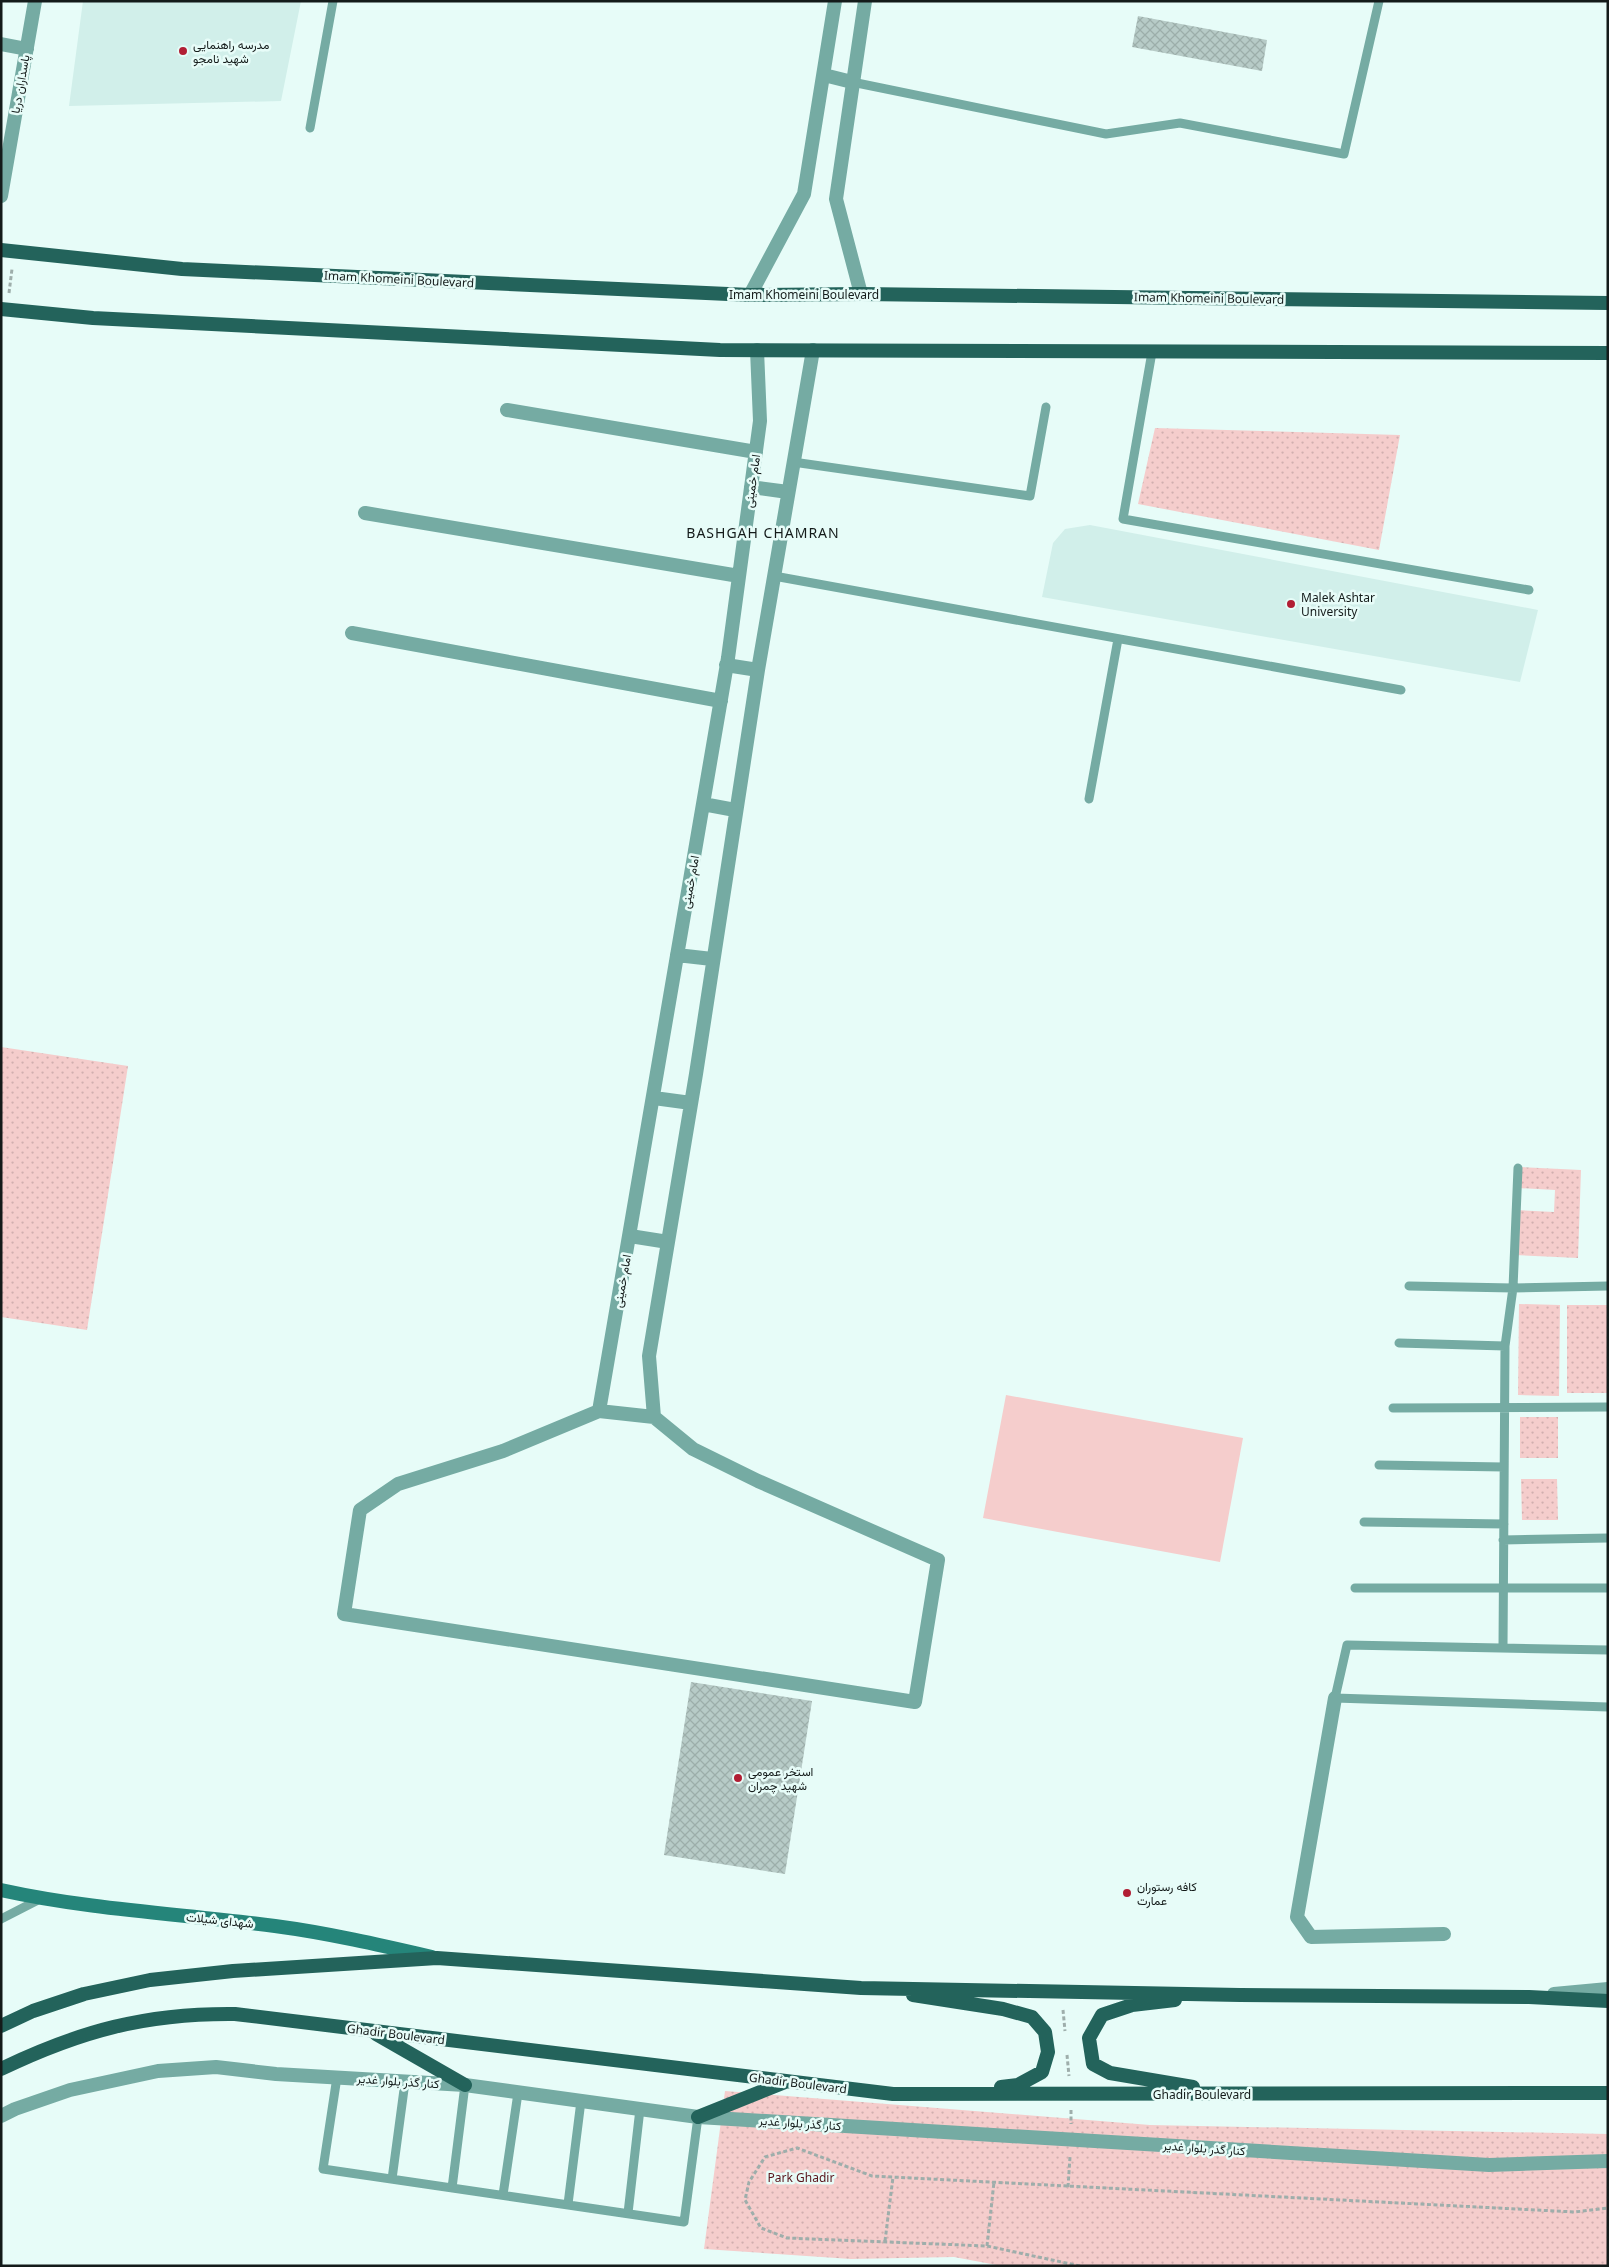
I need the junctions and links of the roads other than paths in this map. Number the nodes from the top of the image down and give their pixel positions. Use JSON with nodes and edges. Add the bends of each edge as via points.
{"nodes":[{"id":1,"x":35,"y":1,"type":"edge"},
{"id":2,"x":333,"y":1,"type":"edge"},
{"id":3,"x":835,"y":1,"type":"edge"},
{"id":4,"x":866,"y":1,"type":"edge"},
{"id":5,"x":1379,"y":1,"type":"edge"},
{"id":6,"x":1,"y":44,"type":"edge"},
{"id":7,"x":27,"y":49,"type":"junction"},
{"id":8,"x":824,"y":75,"type":"junction"},
{"id":9,"x":852,"y":82,"type":"junction"},
{"id":10,"x":310,"y":128,"type":"dead end"},
{"id":11,"x":1,"y":196,"type":"edge"},
{"id":12,"x":8,"y":251,"type":"edge"},
{"id":13,"x":861,"y":294,"type":"junction"},
{"id":14,"x":750,"y":295,"type":"junction"},
{"id":15,"x":1608,"y":303,"type":"edge"},
{"id":16,"x":4,"y":309,"type":"edge"},
{"id":17,"x":757,"y":350,"type":"junction"},
{"id":18,"x":813,"y":350,"type":"junction"},
{"id":19,"x":1152,"y":352,"type":"junction"},
{"id":20,"x":1608,"y":353,"type":"edge"},
{"id":21,"x":1046,"y":406,"type":"dead end"},
{"id":22,"x":507,"y":410,"type":"dead end"},
{"id":23,"x":756,"y":452,"type":"junction"},
{"id":24,"x":793,"y":462,"type":"junction"},
{"id":25,"x":751,"y":488,"type":"junction"},
{"id":26,"x":788,"y":492,"type":"junction"},
{"id":27,"x":365,"y":513,"type":"dead end"},
{"id":28,"x":739,"y":576,"type":"junction"},
{"id":29,"x":774,"y":576,"type":"junction"},
{"id":30,"x":1530,"y":590,"type":"dead end"},
{"id":31,"x":352,"y":633,"type":"dead end"},
{"id":32,"x":1118,"y":638,"type":"junction"},
{"id":33,"x":726,"y":665,"type":"junction"},
{"id":34,"x":758,"y":670,"type":"junction"},
{"id":35,"x":1401,"y":690,"type":"dead end"},
{"id":36,"x":720,"y":701,"type":"junction"},
{"id":37,"x":1089,"y":799,"type":"dead end"},
{"id":38,"x":703,"y":804,"type":"junction"},
{"id":39,"x":735,"y":810,"type":"junction"},
{"id":40,"x":678,"y":955,"type":"junction"},
{"id":41,"x":712,"y":959,"type":"junction"},
{"id":42,"x":654,"y":1098,"type":"junction"},
{"id":43,"x":691,"y":1103,"type":"junction"},
{"id":44,"x":1518,"y":1168,"type":"dead end"},
{"id":45,"x":630,"y":1236,"type":"junction"},
{"id":46,"x":668,"y":1242,"type":"junction"},
{"id":47,"x":1409,"y":1286,"type":"dead end"},
{"id":48,"x":1608,"y":1286,"type":"edge"},
{"id":49,"x":1513,"y":1288,"type":"junction"},
{"id":50,"x":1399,"y":1343,"type":"dead end"},
{"id":51,"x":1505,"y":1346,"type":"junction"},
{"id":52,"x":1608,"y":1407,"type":"edge"},
{"id":53,"x":1393,"y":1408,"type":"dead end"},
{"id":54,"x":1504,"y":1408,"type":"junction"},
{"id":55,"x":599,"y":1411,"type":"junction"},
{"id":56,"x":654,"y":1417,"type":"junction"},
{"id":57,"x":1379,"y":1465,"type":"dead end"},
{"id":58,"x":1504,"y":1468,"type":"junction"},
{"id":59,"x":1364,"y":1522,"type":"dead end"},
{"id":60,"x":1504,"y":1524,"type":"junction"},
{"id":61,"x":1608,"y":1538,"type":"edge"},
{"id":62,"x":1504,"y":1540,"type":"junction"},
{"id":63,"x":1355,"y":1588,"type":"dead end"},
{"id":64,"x":1503,"y":1588,"type":"junction"},
{"id":65,"x":1608,"y":1588,"type":"edge"},
{"id":66,"x":1503,"y":1648,"type":"junction"},
{"id":67,"x":1608,"y":1650,"type":"edge"},
{"id":68,"x":1335,"y":1698,"type":"junction"},
{"id":69,"x":1608,"y":1708,"type":"edge"},
{"id":70,"x":1,"y":1890,"type":"edge"},
{"id":71,"x":40,"y":1899,"type":"junction"},
{"id":72,"x":1,"y":1919,"type":"edge"},
{"id":73,"x":1444,"y":1934,"type":"dead end"},
{"id":74,"x":437,"y":1958,"type":"junction"},
{"id":75,"x":888,"y":1988,"type":"junction"},
{"id":76,"x":1608,"y":1989,"type":"edge"},
{"id":77,"x":1240,"y":1995,"type":"junction"},
{"id":78,"x":1529,"y":1997,"type":"junction"},
{"id":79,"x":1608,"y":2001,"type":"edge"},
{"id":80,"x":1,"y":2026,"type":"edge"},
{"id":81,"x":371,"y":2031,"type":"junction"},
{"id":82,"x":1,"y":2070,"type":"edge"},
{"id":83,"x":337,"y":2078,"type":"junction"},
{"id":84,"x":787,"y":2081,"type":"junction"},
{"id":85,"x":405,"y":2082,"type":"junction"},
{"id":86,"x":465,"y":2085,"type":"junction"},
{"id":87,"x":518,"y":2093,"type":"junction"},
{"id":88,"x":1608,"y":2093,"type":"edge"},
{"id":89,"x":893,"y":2094,"type":"junction"},
{"id":90,"x":1247,"y":2094,"type":"junction"},
{"id":91,"x":581,"y":2101,"type":"junction"},
{"id":92,"x":640,"y":2109,"type":"junction"},
{"id":93,"x":1,"y":2116,"type":"edge"},
{"id":94,"x":698,"y":2117,"type":"junction"},
{"id":95,"x":1608,"y":2161,"type":"edge"},
{"id":96,"x":392,"y":2179,"type":"junction"},
{"id":97,"x":452,"y":2188,"type":"junction"},
{"id":98,"x":503,"y":2195,"type":"junction"},
{"id":99,"x":568,"y":2204,"type":"junction"},
{"id":100,"x":628,"y":2214,"type":"junction"}],
"edges":[{"from":1,"to":7,"type":"street","name":"پاسداران دریا"},
{"from":2,"to":10,"type":"lane"},
{"from":3,"to":8,"type":"street"},
{"from":4,"to":9,"type":"street"},
{"from":5,"to":9,"type":"lane","via":[[1344,154],[1180,123],[1106,134]]},
{"from":6,"to":7,"type":"street"},
{"from":7,"to":11,"type":"street","name":"پاسداران دریا"},
{"from":8,"to":9,"type":"street"},
{"from":8,"to":14,"type":"street","via":[[804,194]]},
{"from":9,"to":13,"type":"street","via":[[836,200]]},
{"from":12,"to":14,"type":"main road","name":"Imam Khomeini Boulevard","via":[[182,269]]},
{"from":13,"to":14,"type":"main road","name":"Imam Khomeini Boulevard"},
{"from":13,"to":15,"type":"main road","name":"Imam Khomeini Boulevard"},
{"from":16,"to":17,"type":"main road","via":[[93,318]]},
{"from":17,"to":18,"type":"main road"},
{"from":17,"to":23,"type":"street","name":"امام خمینی","via":[[760,420]]},
{"from":18,"to":19,"type":"main road"},
{"from":18,"to":24,"type":"street"},
{"from":19,"to":20,"type":"main road"},
{"from":19,"to":30,"type":"lane","via":[[1123,519]]},
{"from":21,"to":24,"type":"lane","via":[[1030,496]]},
{"from":22,"to":23,"type":"street"},
{"from":23,"to":25,"type":"street","name":"امام خمینی"},
{"from":24,"to":26,"type":"street"},
{"from":25,"to":26,"type":"street"},
{"from":25,"to":28,"type":"street","name":"امام خمینی"},
{"from":26,"to":29,"type":"street"},
{"from":27,"to":28,"type":"street"},
{"from":28,"to":33,"type":"street","name":"امام خمینی"},
{"from":29,"to":32,"type":"lane"},
{"from":29,"to":34,"type":"street"},
{"from":31,"to":36,"type":"street"},
{"from":32,"to":35,"type":"lane"},
{"from":32,"to":37,"type":"lane"},
{"from":33,"to":34,"type":"street"},
{"from":33,"to":36,"type":"street","name":"امام خمینی"},
{"from":34,"to":39,"type":"street"},
{"from":36,"to":38,"type":"street","name":"امام خمینی"},
{"from":38,"to":39,"type":"street"},
{"from":38,"to":40,"type":"street","name":"امام خمینی"},
{"from":39,"to":41,"type":"street"},
{"from":40,"to":41,"type":"street"},
{"from":40,"to":42,"type":"street","name":"امام خمینی"},
{"from":41,"to":43,"type":"street"},
{"from":42,"to":43,"type":"street"},
{"from":42,"to":45,"type":"street","name":"امام خمینی"},
{"from":43,"to":46,"type":"street"},
{"from":44,"to":49,"type":"lane"},
{"from":45,"to":46,"type":"street"},
{"from":45,"to":55,"type":"street","name":"امام خمینی"},
{"from":46,"to":56,"type":"street","via":[[648,1356]]},
{"from":47,"to":49,"type":"lane"},
{"from":48,"to":49,"type":"lane"},
{"from":49,"to":51,"type":"lane"},
{"from":50,"to":51,"type":"lane"},
{"from":51,"to":54,"type":"lane"},
{"from":52,"to":54,"type":"lane"},
{"from":53,"to":54,"type":"lane"},
{"from":54,"to":58,"type":"lane"},
{"from":55,"to":56,"type":"street"},
{"from":55,"to":56,"type":"street","via":[[503,1451],[398,1484],[360,1510],[344,1614],[915,1702],[938,1560],[693,1449]]},
{"from":57,"to":58,"type":"lane"},
{"from":58,"to":60,"type":"lane"},
{"from":59,"to":60,"type":"lane"},
{"from":60,"to":62,"type":"lane"},
{"from":61,"to":62,"type":"lane"},
{"from":62,"to":64,"type":"lane"},
{"from":63,"to":64,"type":"lane"},
{"from":64,"to":65,"type":"lane"},
{"from":64,"to":66,"type":"lane"},
{"from":66,"to":67,"type":"lane"},
{"from":66,"to":68,"type":"lane","via":[[1347,1645]]},
{"from":68,"to":69,"type":"lane"},
{"from":68,"to":73,"type":"street","via":[[1297,1917],[1311,1937]]},
{"from":70,"to":71,"type":"main road","name":"شهدای شیلات"},
{"from":71,"to":72,"type":"lane"},
{"from":71,"to":74,"type":"main road","name":"شهدای شیلات","via":[[276,1926]]},
{"from":74,"to":75,"type":"main road"},
{"from":74,"to":80,"type":"main road","via":[[233,1971],[150,1980],[84,1994]]},
{"from":75,"to":77,"type":"main road"},
{"from":75,"to":89,"type":"main road","via":[[1032,2017],[1045,2032],[1048,2052],[1042,2072],[1018,2085],[978,2091]]},
{"from":76,"to":78,"type":"street"},
{"from":77,"to":78,"type":"main road"},
{"from":77,"to":90,"type":"main road","via":[[1132,2005],[1102,2015],[1089,2038],[1093,2064],[1110,2073],[1150,2082]]},
{"from":78,"to":79,"type":"main road"},
{"from":81,"to":82,"type":"main road","name":"Ghadir Boulevard","via":[[235,2014],[187,2015],[129,2023],[77,2036]]},
{"from":81,"to":84,"type":"main road","name":"Ghadir Boulevard"},
{"from":81,"to":86,"type":"main road"},
{"from":83,"to":85,"type":"street","name":"کنار گذر بلوار غدیر"},
{"from":83,"to":93,"type":"street","name":"کنار گذر بلوار غدیر","via":[[216,2067],[158,2071],[70,2090]]},
{"from":83,"to":96,"type":"lane","via":[[323,2169]]},
{"from":84,"to":89,"type":"main road","name":"Ghadir Boulevard"},
{"from":84,"to":94,"type":"main road"},
{"from":85,"to":86,"type":"street","name":"کنار گذر بلوار غدیر"},
{"from":85,"to":96,"type":"lane"},
{"from":86,"to":87,"type":"street","name":"کنار گذر بلوار غدیر"},
{"from":86,"to":97,"type":"lane"},
{"from":87,"to":91,"type":"street","name":"کنار گذر بلوار غدیر"},
{"from":87,"to":98,"type":"lane"},
{"from":88,"to":90,"type":"main road","name":"Ghadir Boulevard"},
{"from":89,"to":90,"type":"main road","name":"Ghadir Boulevard"},
{"from":91,"to":92,"type":"street","name":"کنار گذر بلوار غدیر"},
{"from":91,"to":99,"type":"lane"},
{"from":92,"to":94,"type":"street","name":"کنار گذر بلوار غدیر"},
{"from":92,"to":100,"type":"lane"},
{"from":94,"to":95,"type":"street","name":"کنار گذر بلوار غدیر","via":[[1489,2165]]},
{"from":94,"to":100,"type":"lane","via":[[684,2222]]},
{"from":96,"to":97,"type":"lane"},
{"from":97,"to":98,"type":"lane"},
{"from":98,"to":99,"type":"lane"},
{"from":99,"to":100,"type":"lane"}]}
